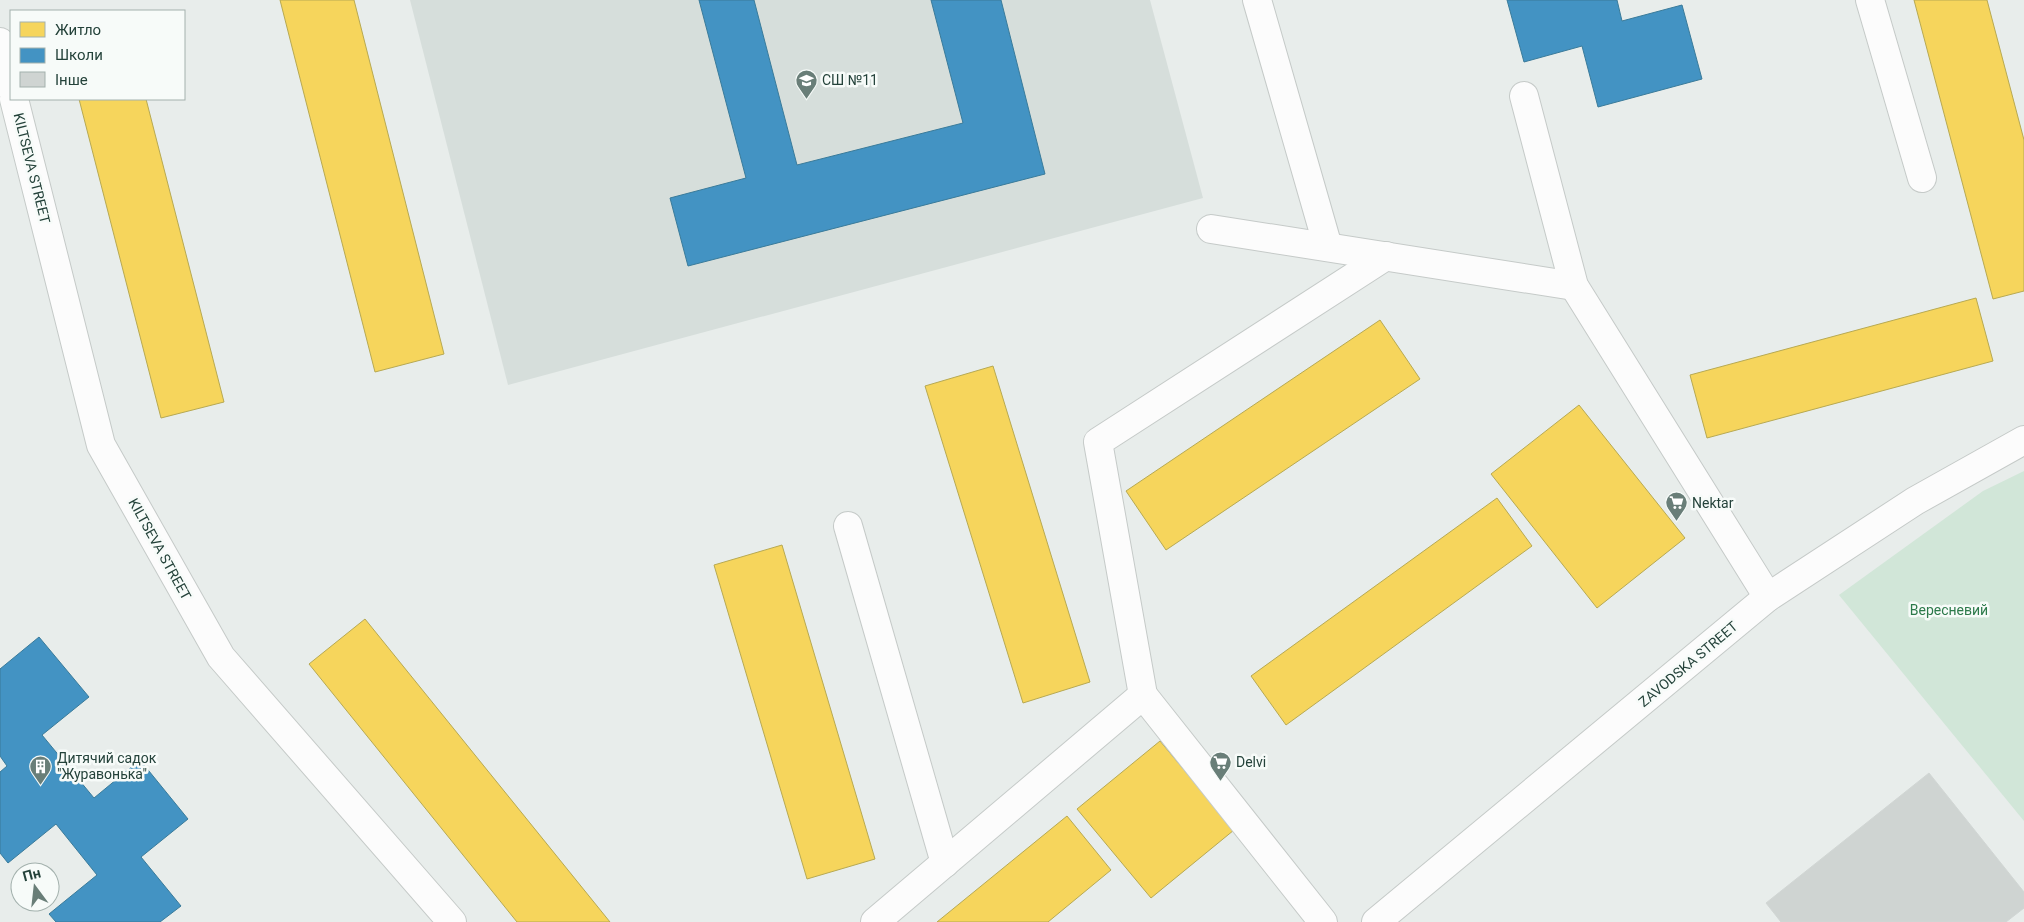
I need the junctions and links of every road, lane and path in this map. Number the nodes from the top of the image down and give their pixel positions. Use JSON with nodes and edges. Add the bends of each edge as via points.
{"nodes":[{"id":1,"x":1256,"y":0,"type":"edge"},
{"id":2,"x":1870,"y":0,"type":"edge"},
{"id":3,"x":0,"y":42,"type":"edge"},
{"id":4,"x":10,"y":82,"type":"edge"},
{"id":5,"x":1524,"y":96,"type":"dead end"},
{"id":6,"x":14,"y":100,"type":"edge"},
{"id":7,"x":1922,"y":178,"type":"dead end"},
{"id":8,"x":1211,"y":229,"type":"dead end"},
{"id":9,"x":1328,"y":247,"type":"junction"},
{"id":10,"x":1386,"y":256,"type":"junction"},
{"id":11,"x":1574,"y":286,"type":"junction"},
{"id":12,"x":2024,"y":440,"type":"edge"},
{"id":13,"x":848,"y":526,"type":"dead end"},
{"id":14,"x":1768,"y":597,"type":"junction"},
{"id":15,"x":1143,"y":694,"type":"junction"},
{"id":16,"x":945,"y":863,"type":"junction"},
{"id":17,"x":452,"y":922,"type":"edge"},
{"id":18,"x":876,"y":922,"type":"edge"},
{"id":19,"x":1323,"y":922,"type":"edge"},
{"id":20,"x":1376,"y":922,"type":"edge"}],
"edges":[{"from":1,"to":9,"type":"street"},
{"from":2,"to":7,"type":"street"},
{"from":3,"to":4,"type":"street"},
{"from":5,"to":11,"type":"street"},
{"from":6,"to":17,"type":"street","name":"KILTSEVA STREET","via":[[101,445],[221,658]]},
{"from":8,"to":9,"type":"street"},
{"from":9,"to":10,"type":"street"},
{"from":10,"to":11,"type":"street"},
{"from":10,"to":15,"type":"street","via":[[1098,442]]},
{"from":11,"to":14,"type":"street"},
{"from":12,"to":14,"type":"street","name":"ZAVODSKA STREET","via":[[1915,501]]},
{"from":13,"to":16,"type":"street"},
{"from":14,"to":20,"type":"street","name":"ZAVODSKA STREET"},
{"from":15,"to":16,"type":"street"},
{"from":15,"to":19,"type":"street"},
{"from":16,"to":18,"type":"street"}]}
